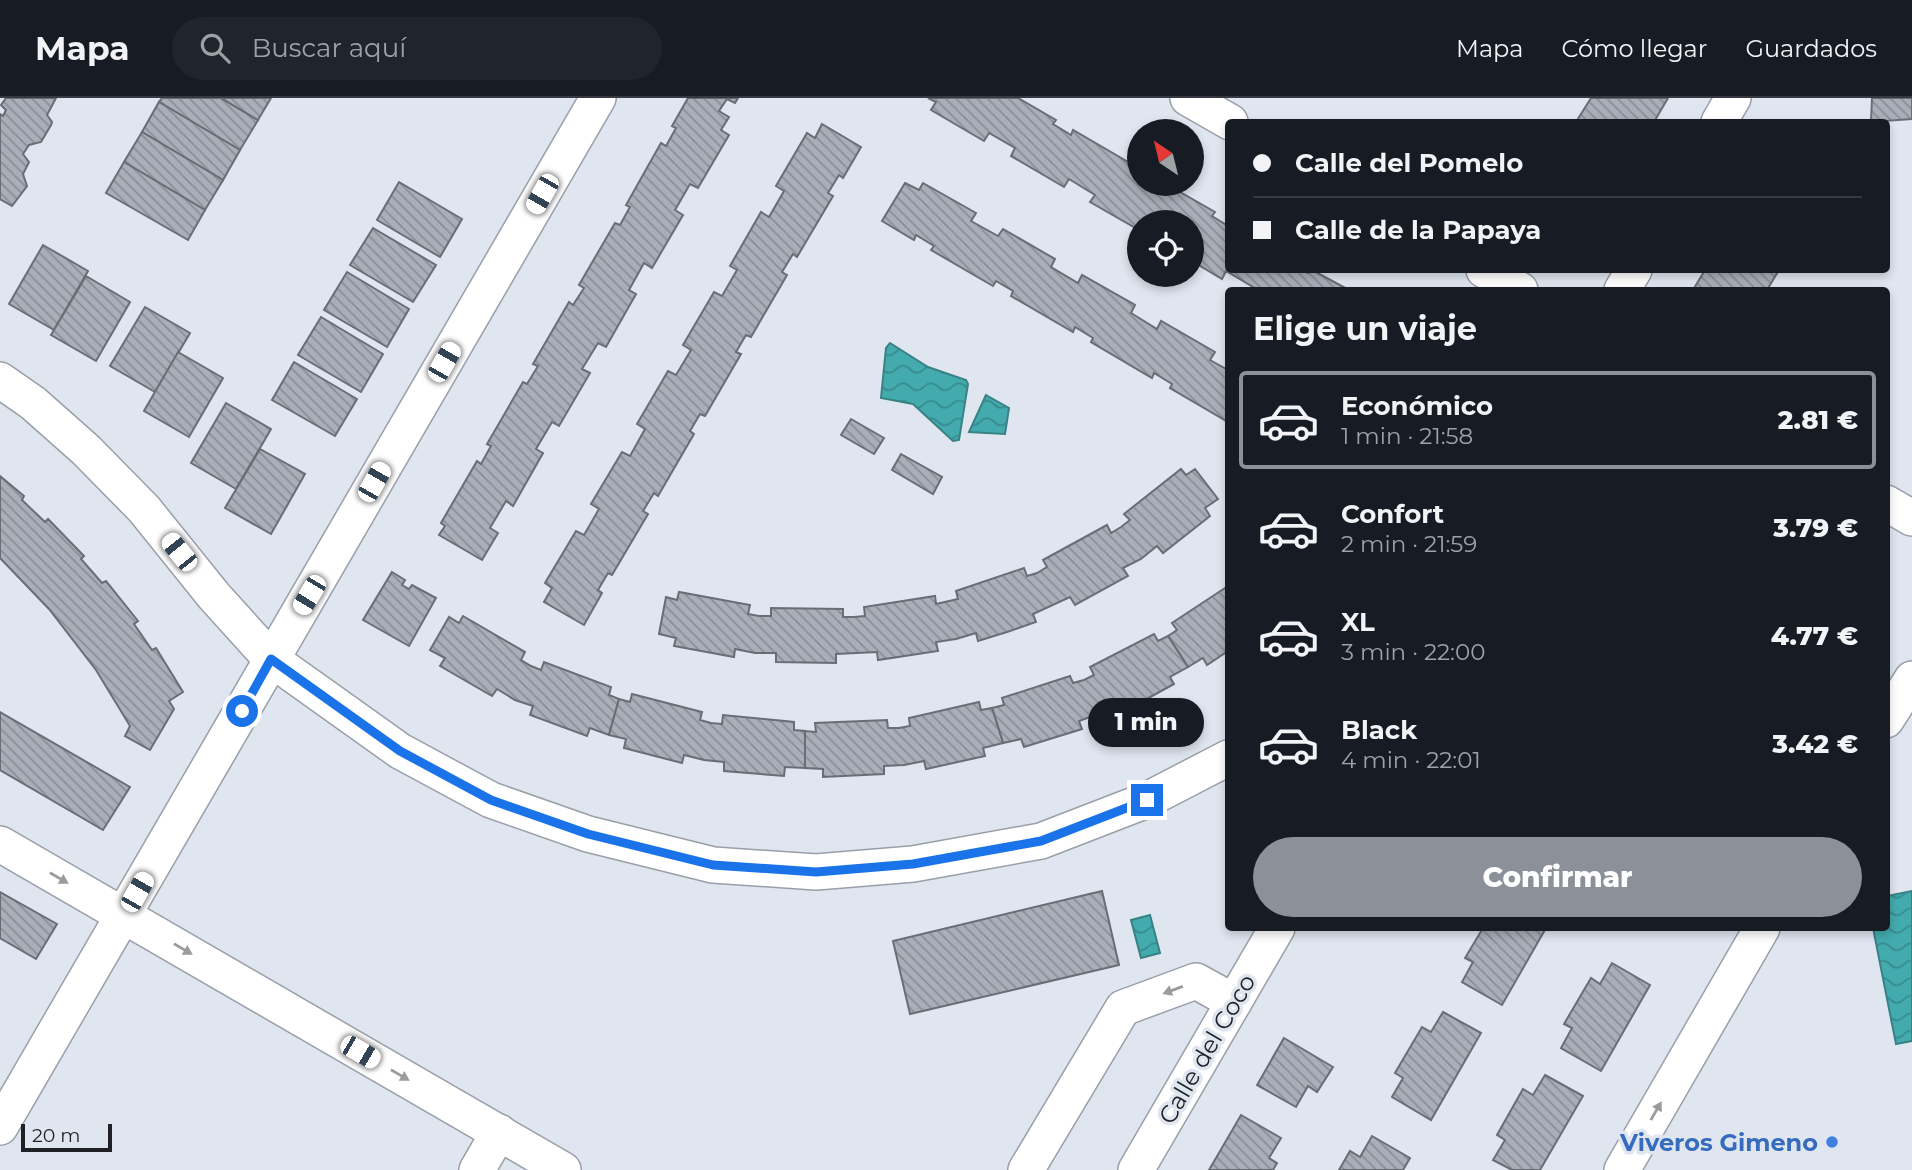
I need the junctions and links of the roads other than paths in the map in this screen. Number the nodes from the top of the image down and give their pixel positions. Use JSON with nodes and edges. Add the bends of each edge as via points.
{"nodes":[{"id":1,"x":598,"y":98,"type":"edge"},
{"id":2,"x":1188,"y":98,"type":"edge"},
{"id":3,"x":1733,"y":98,"type":"edge"},
{"id":4,"x":1225,"y":119,"type":"edge"},
{"id":5,"x":1721,"y":119,"type":"edge"},
{"id":6,"x":1489,"y":273,"type":"edge"},
{"id":7,"x":1515,"y":287,"type":"edge"},
{"id":8,"x":0,"y":380,"type":"edge"},
{"id":9,"x":1890,"y":505,"type":"edge"},
{"id":10,"x":1912,"y":518,"type":"edge"},
{"id":11,"x":271,"y":659,"type":"junction"},
{"id":12,"x":1912,"y":679,"type":"edge"},
{"id":13,"x":1890,"y":714,"type":"edge"},
{"id":14,"x":1225,"y":760,"type":"edge"},
{"id":15,"x":0,"y":844,"type":"edge"},
{"id":16,"x":124,"y":914,"type":"junction"},
{"id":17,"x":1275,"y":931,"type":"edge"},
{"id":18,"x":1760,"y":931,"type":"edge"},
{"id":19,"x":1234,"y":1002,"type":"junction"},
{"id":20,"x":0,"y":1127,"type":"edge"},
{"id":21,"x":499,"y":1132,"type":"junction"},
{"id":22,"x":477,"y":1170,"type":"edge"},
{"id":23,"x":563,"y":1170,"type":"edge"},
{"id":24,"x":1026,"y":1170,"type":"edge"},
{"id":25,"x":1136,"y":1170,"type":"edge"},
{"id":26,"x":1622,"y":1170,"type":"edge"}],
"edges":[{"from":1,"to":11,"type":"street"},
{"from":2,"to":4,"type":"street"},
{"from":3,"to":5,"type":"street"},
{"from":6,"to":7,"type":"street"},
{"from":8,"to":11,"type":"street","via":[[96,459]]},
{"from":9,"to":10,"type":"street"},
{"from":11,"to":14,"type":"street","via":[[400,751],[491,800],[588,834],[713,865],[816,872],[913,864],[1041,841],[1147,800]]},
{"from":11,"to":16,"type":"street"},
{"from":12,"to":13,"type":"street"},
{"from":15,"to":16,"type":"street","one_way":true},
{"from":16,"to":20,"type":"street"},
{"from":16,"to":21,"type":"street","one_way":true},
{"from":17,"to":19,"type":"street","name":"Calle del Coco"},
{"from":26,"to":18,"type":"street","one_way":true},
{"from":19,"to":24,"type":"street","one_way":true,"via":[[1196,981],[1123,1008]]},
{"from":19,"to":25,"type":"street","name":"Calle del Coco"},
{"from":21,"to":22,"type":"street"},
{"from":21,"to":23,"type":"street"}]}
